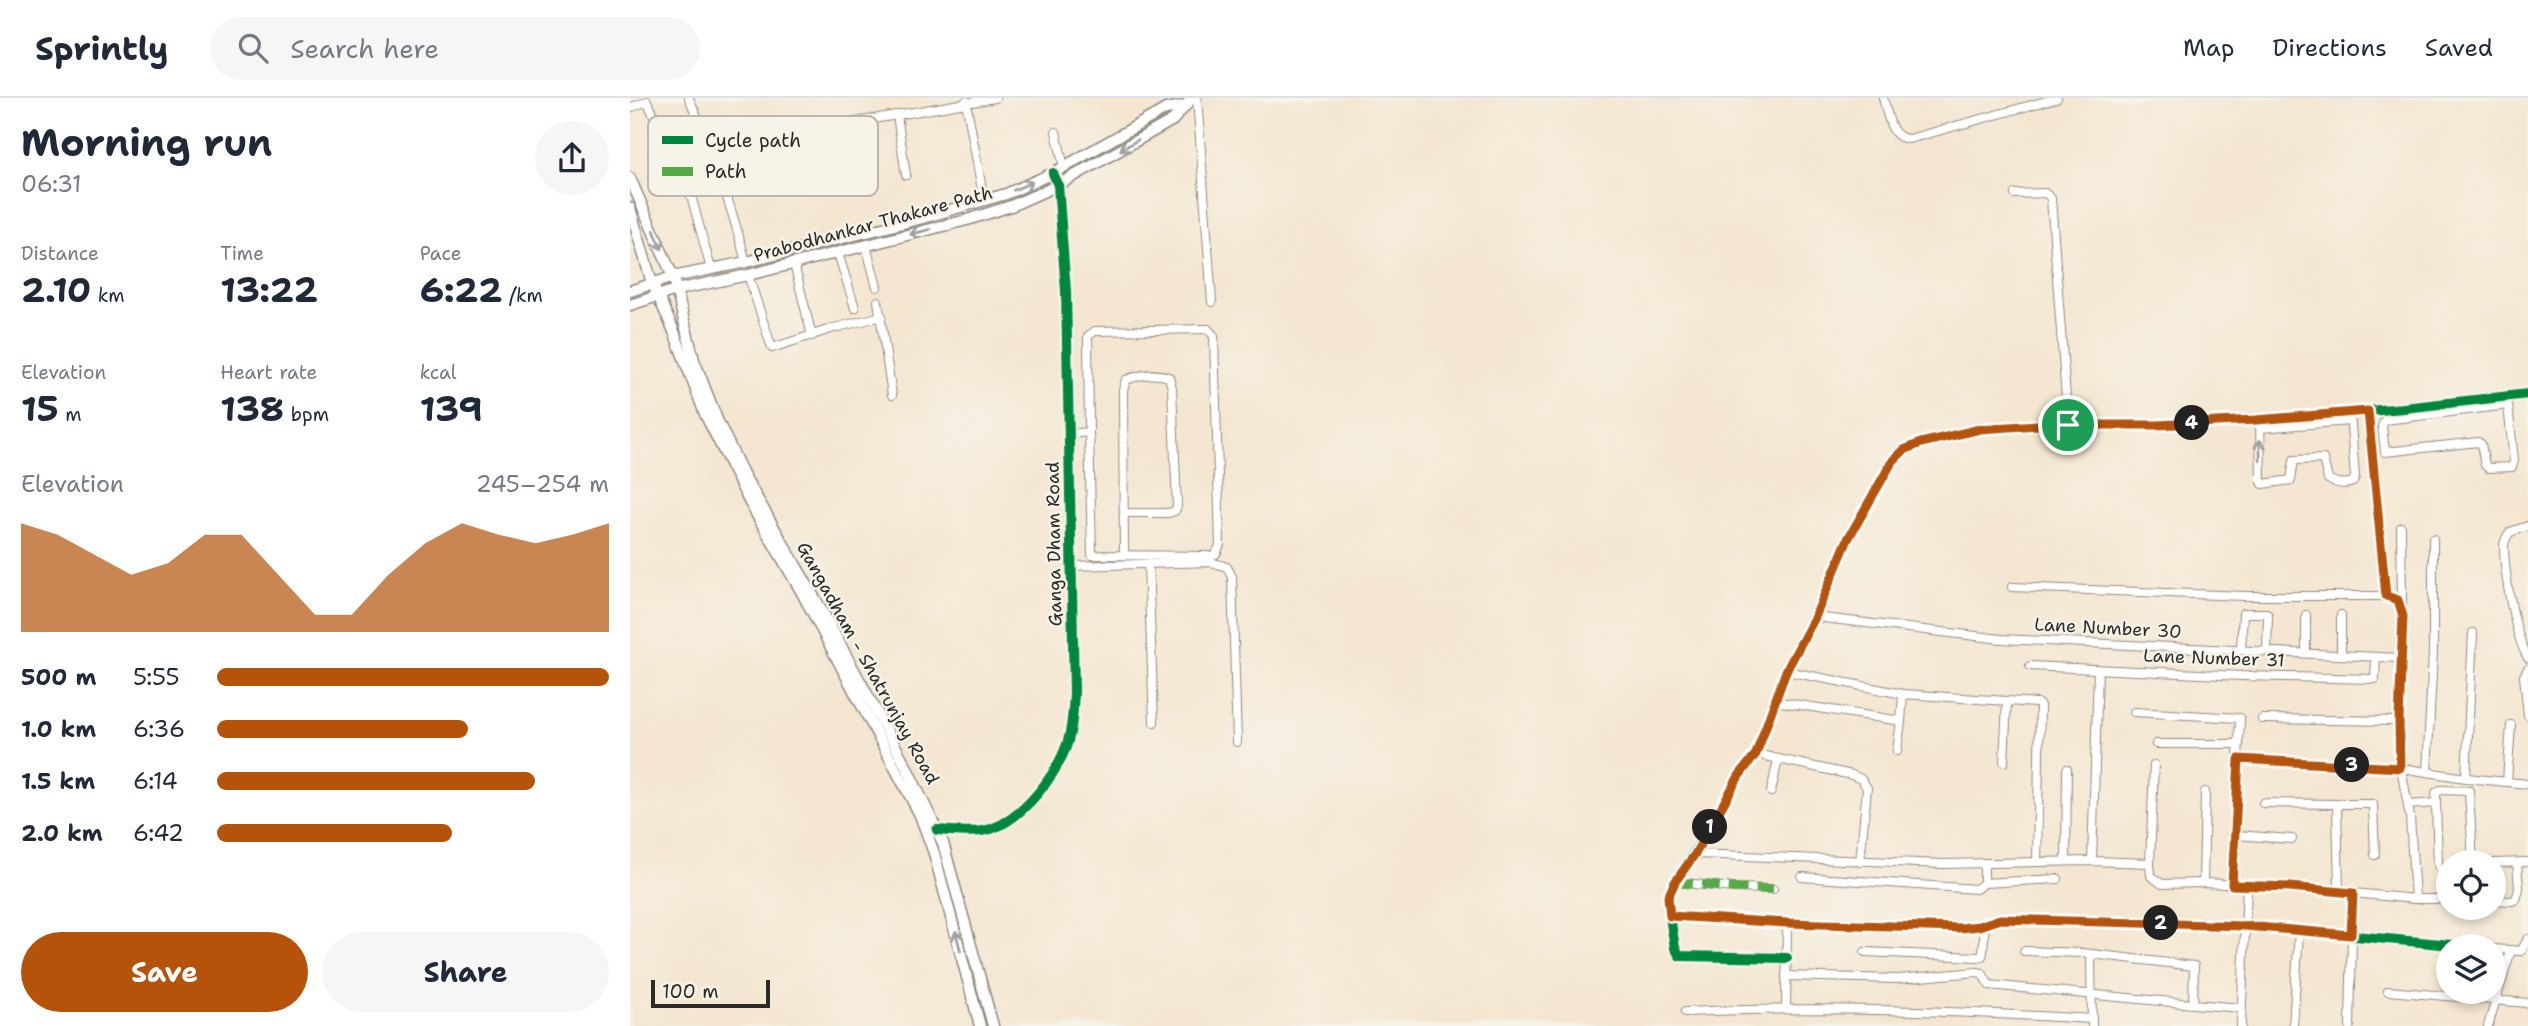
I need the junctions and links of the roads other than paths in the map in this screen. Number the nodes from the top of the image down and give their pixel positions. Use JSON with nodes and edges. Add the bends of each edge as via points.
{"nodes":[{"id":1,"x":689,"y":98,"type":"edge"},
{"id":2,"x":995,"y":98,"type":"edge"},
{"id":3,"x":1883,"y":98,"type":"edge"},
{"id":4,"x":2057,"y":98,"type":"edge"},
{"id":5,"x":966,"y":100,"type":"edge"},
{"id":6,"x":1191,"y":101,"type":"edge"},
{"id":7,"x":630,"y":108,"type":"edge"},
{"id":8,"x":897,"y":115,"type":"junction"},
{"id":9,"x":655,"y":116,"type":"edge"},
{"id":10,"x":697,"y":116,"type":"edge"},
{"id":11,"x":878,"y":118,"type":"edge"},
{"id":12,"x":1056,"y":132,"type":"dead end"},
{"id":13,"x":1059,"y":170,"type":"junction"},
{"id":14,"x":906,"y":175,"type":"dead end"},
{"id":15,"x":630,"y":178,"type":"edge"},
{"id":16,"x":1058,"y":186,"type":"junction"},
{"id":17,"x":2015,"y":194,"type":"dead end"},
{"id":18,"x":691,"y":196,"type":"edge"},
{"id":19,"x":728,"y":196,"type":"edge"},
{"id":20,"x":984,"y":201,"type":"junction"},
{"id":21,"x":630,"y":210,"type":"edge"},
{"id":22,"x":866,"y":246,"type":"junction"},
{"id":23,"x":838,"y":253,"type":"junction"},
{"id":24,"x":746,"y":262,"type":"junction"},
{"id":25,"x":794,"y":264,"type":"junction"},
{"id":26,"x":711,"y":269,"type":"junction"},
{"id":27,"x":748,"y":275,"type":"junction"},
{"id":28,"x":673,"y":277,"type":"junction"},
{"id":29,"x":652,"y":283,"type":"junction"},
{"id":30,"x":877,"y":287,"type":"dead end"},
{"id":31,"x":676,"y":290,"type":"junction"},
{"id":32,"x":630,"y":292,"type":"edge"},
{"id":33,"x":657,"y":296,"type":"junction"},
{"id":34,"x":878,"y":301,"type":"dead end"},
{"id":35,"x":1212,"y":302,"type":"dead end"},
{"id":36,"x":630,"y":305,"type":"edge"},
{"id":37,"x":855,"y":308,"type":"dead end"},
{"id":38,"x":882,"y":316,"type":"junction"},
{"id":39,"x":812,"y":336,"type":"junction"},
{"id":40,"x":2528,"y":394,"type":"edge"},
{"id":41,"x":892,"y":395,"type":"dead end"},
{"id":42,"x":2502,"y":396,"type":"junction"},
{"id":43,"x":2508,"y":405,"type":"junction"},
{"id":44,"x":2368,"y":411,"type":"junction"},
{"id":45,"x":2350,"y":416,"type":"junction"},
{"id":46,"x":2260,"y":424,"type":"junction"},
{"id":47,"x":2068,"y":425,"type":"junction"},
{"id":48,"x":1089,"y":432,"type":"junction"},
{"id":49,"x":1069,"y":434,"type":"junction"},
{"id":50,"x":1124,"y":513,"type":"junction"},
{"id":51,"x":2528,"y":526,"type":"edge"},
{"id":52,"x":2401,"y":527,"type":"dead end"},
{"id":53,"x":2433,"y":539,"type":"dead end"},
{"id":54,"x":1124,"y":555,"type":"junction"},
{"id":55,"x":1148,"y":564,"type":"junction"},
{"id":56,"x":1072,"y":566,"type":"junction"},
{"id":57,"x":2012,"y":587,"type":"dead end"},
{"id":58,"x":2245,"y":596,"type":"junction"},
{"id":59,"x":2386,"y":596,"type":"junction"},
{"id":60,"x":2402,"y":607,"type":"junction"},
{"id":61,"x":2244,"y":609,"type":"dead end"},
{"id":62,"x":2306,"y":615,"type":"dead end"},
{"id":63,"x":2341,"y":615,"type":"dead end"},
{"id":64,"x":1815,"y":617,"type":"junction"},
{"id":65,"x":2473,"y":633,"type":"dead end"},
{"id":66,"x":2241,"y":650,"type":"junction"},
{"id":67,"x":2267,"y":652,"type":"junction"},
{"id":68,"x":2306,"y":653,"type":"junction"},
{"id":69,"x":2341,"y":655,"type":"junction"},
{"id":70,"x":2376,"y":657,"type":"junction"},
{"id":71,"x":2401,"y":658,"type":"junction"},
{"id":72,"x":2528,"y":658,"type":"edge"},
{"id":73,"x":2030,"y":666,"type":"dead end"},
{"id":74,"x":2528,"y":669,"type":"edge"},
{"id":75,"x":2098,"y":670,"type":"junction"},
{"id":76,"x":1786,"y":671,"type":"junction"},
{"id":77,"x":1903,"y":695,"type":"junction"},
{"id":78,"x":1774,"y":701,"type":"junction"},
{"id":79,"x":2007,"y":701,"type":"junction"},
{"id":80,"x":2134,"y":712,"type":"dead end"},
{"id":81,"x":2528,"y":715,"type":"edge"},
{"id":82,"x":2262,"y":719,"type":"dead end"},
{"id":83,"x":1901,"y":721,"type":"junction"},
{"id":84,"x":2399,"y":721,"type":"junction"},
{"id":85,"x":1154,"y":722,"type":"dead end"},
{"id":86,"x":2511,"y":725,"type":"dead end"},
{"id":87,"x":1237,"y":742,"type":"dead end"},
{"id":88,"x":2156,"y":744,"type":"dead end"},
{"id":89,"x":2239,"y":744,"type":"junction"},
{"id":90,"x":1897,"y":751,"type":"dead end"},
{"id":91,"x":1756,"y":754,"type":"junction"},
{"id":92,"x":1778,"y":759,"type":"junction"},
{"id":93,"x":2239,"y":759,"type":"junction"},
{"id":94,"x":2004,"y":762,"type":"dead end"},
{"id":95,"x":2154,"y":765,"type":"dead end"},
{"id":96,"x":2400,"y":768,"type":"junction"},
{"id":97,"x":2067,"y":769,"type":"dead end"},
{"id":98,"x":2427,"y":772,"type":"junction"},
{"id":99,"x":2466,"y":778,"type":"junction"},
{"id":100,"x":2507,"y":782,"type":"junction"},
{"id":101,"x":2528,"y":784,"type":"edge"},
{"id":102,"x":1771,"y":792,"type":"dead end"},
{"id":103,"x":2205,"y":792,"type":"dead end"},
{"id":104,"x":2263,"y":803,"type":"dead end"},
{"id":105,"x":2436,"y":803,"type":"junction"},
{"id":106,"x":2337,"y":804,"type":"junction"},
{"id":107,"x":2408,"y":805,"type":"junction"},
{"id":108,"x":932,"y":831,"type":"junction"},
{"id":109,"x":2235,"y":835,"type":"junction"},
{"id":110,"x":2292,"y":839,"type":"dead end"},
{"id":111,"x":2437,"y":850,"type":"edge"},
{"id":112,"x":2472,"y":850,"type":"edge"},
{"id":113,"x":1695,"y":854,"type":"junction"},
{"id":114,"x":2375,"y":855,"type":"dead end"},
{"id":115,"x":2066,"y":861,"type":"junction"},
{"id":116,"x":2092,"y":861,"type":"junction"},
{"id":117,"x":1860,"y":862,"type":"junction"},
{"id":118,"x":2037,"y":862,"type":"junction"},
{"id":119,"x":2528,"y":862,"type":"edge"},
{"id":120,"x":1984,"y":863,"type":"junction"},
{"id":121,"x":2150,"y":863,"type":"junction"},
{"id":122,"x":2506,"y":863,"type":"edge"},
{"id":123,"x":2517,"y":863,"type":"junction"},
{"id":124,"x":1802,"y":877,"type":"dead end"},
{"id":125,"x":2058,"y":879,"type":"dead end"},
{"id":126,"x":1675,"y":882,"type":"junction"},
{"id":127,"x":1984,"y":883,"type":"junction"},
{"id":128,"x":2203,"y":883,"type":"junction"},
{"id":129,"x":2232,"y":885,"type":"junction"},
{"id":130,"x":2247,"y":886,"type":"junction"},
{"id":131,"x":1773,"y":889,"type":"dead end"},
{"id":132,"x":2340,"y":891,"type":"junction"},
{"id":133,"x":2353,"y":893,"type":"junction"},
{"id":134,"x":2415,"y":899,"type":"junction"},
{"id":135,"x":2436,"y":899,"type":"edge"},
{"id":136,"x":2506,"y":901,"type":"edge"},
{"id":137,"x":1670,"y":916,"type":"junction"},
{"id":138,"x":1787,"y":923,"type":"junction"},
{"id":139,"x":1985,"y":924,"type":"junction"},
{"id":140,"x":2245,"y":926,"type":"junction"},
{"id":141,"x":2299,"y":930,"type":"junction"},
{"id":142,"x":2351,"y":935,"type":"junction"},
{"id":143,"x":2436,"y":943,"type":"edge"},
{"id":144,"x":2527,"y":945,"type":"edge"},
{"id":145,"x":2506,"y":950,"type":"edge"},
{"id":146,"x":2511,"y":950,"type":"junction"},
{"id":147,"x":2024,"y":951,"type":"dead end"},
{"id":148,"x":1866,"y":952,"type":"dead end"},
{"id":149,"x":2091,"y":956,"type":"junction"},
{"id":150,"x":1787,"y":958,"type":"junction"},
{"id":151,"x":1975,"y":965,"type":"dead end"},
{"id":152,"x":2506,"y":969,"type":"edge"},
{"id":153,"x":1982,"y":973,"type":"junction"},
{"id":154,"x":1786,"y":976,"type":"junction"},
{"id":155,"x":981,"y":980,"type":"junction"},
{"id":156,"x":969,"y":984,"type":"junction"},
{"id":157,"x":2388,"y":991,"type":"dead end"},
{"id":158,"x":2090,"y":994,"type":"junction"},
{"id":159,"x":2436,"y":994,"type":"edge"},
{"id":160,"x":2506,"y":1000,"type":"edge"},
{"id":161,"x":2528,"y":1003,"type":"edge"},
{"id":162,"x":2193,"y":1004,"type":"junction"},
{"id":163,"x":2496,"y":1004,"type":"edge"},
{"id":164,"x":2241,"y":1007,"type":"junction"},
{"id":165,"x":1786,"y":1009,"type":"junction"},
{"id":166,"x":1685,"y":1012,"type":"dead end"},
{"id":167,"x":2092,"y":1022,"type":"edge"},
{"id":168,"x":980,"y":1026,"type":"edge"},
{"id":169,"x":993,"y":1026,"type":"edge"},
{"id":170,"x":2241,"y":1026,"type":"edge"},
{"id":171,"x":2293,"y":1026,"type":"edge"},
{"id":172,"x":2350,"y":1026,"type":"edge"},
{"id":173,"x":2488,"y":1026,"type":"edge"}],
"edges":[{"from":1,"to":10,"type":"street"},
{"from":2,"to":5,"type":"street"},
{"from":3,"to":4,"type":"street","via":[[1893,132],[1902,139]]},
{"from":5,"to":8,"type":"street"},
{"from":5,"to":20,"type":"street"},
{"from":6,"to":13,"type":"main road","name":"Prabodhankar Thakare Path","via":[[1166,109]]},
{"from":6,"to":16,"type":"main road","name":"Prabodhankar Thakare Path","one_way":true,"via":[[1173,120]]},
{"from":6,"to":35,"type":"street"},
{"from":7,"to":9,"type":"street","via":[[648,100]]},
{"from":8,"to":11,"type":"street"},
{"from":8,"to":14,"type":"street"},
{"from":12,"to":13,"type":"street","name":"Ganga Dham Road"},
{"from":13,"to":16,"type":"street","name":"Ganga Dham Road"},
{"from":20,"to":13,"type":"main road","name":"Prabodhankar Thakare Path","one_way":true},
{"from":15,"to":28,"type":"main road","name":"Gangadham - Shatrunjay Road","one_way":true},
{"from":16,"to":22,"type":"main road","name":"Prabodhankar Thakare Path","one_way":true,"via":[[967,220]]},
{"from":16,"to":49,"type":"street","name":"Ganga Dham Road"},
{"from":17,"to":47,"type":"street","via":[[2045,193],[2051,198]]},
{"from":18,"to":26,"type":"street"},
{"from":19,"to":24,"type":"street"},
{"from":20,"to":24,"type":"main road","name":"Prabodhankar Thakare Path"},
{"from":21,"to":29,"type":"main road","name":"Gangadham - Shatrunjay Road"},
{"from":22,"to":23,"type":"main road","name":"Prabodhankar Thakare Path"},
{"from":22,"to":30,"type":"street"},
{"from":23,"to":25,"type":"main road","name":"Prabodhankar Thakare Path"},
{"from":23,"to":37,"type":"street"},
{"from":24,"to":26,"type":"main road","name":"Prabodhankar Thakare Path"},
{"from":25,"to":27,"type":"main road","name":"Prabodhankar Thakare Path"},
{"from":25,"to":39,"type":"street"},
{"from":26,"to":28,"type":"main road","name":"Prabodhankar Thakare Path"},
{"from":27,"to":31,"type":"main road","name":"Prabodhankar Thakare Path"},
{"from":27,"to":39,"type":"street","via":[[772,348]]},
{"from":28,"to":29,"type":"main road","name":"Prabodhankar Thakare Path"},
{"from":28,"to":31,"type":"main road","name":"Gangadham - Shatrunjay Road"},
{"from":29,"to":32,"type":"main road","name":"Prabodhankar Thakare Path"},
{"from":29,"to":33,"type":"main road","name":"Gangadham - Shatrunjay Road"},
{"from":31,"to":33,"type":"main road","name":"Prabodhankar Thakare Path"},
{"from":31,"to":108,"type":"main road","name":"Gangadham - Shatrunjay Road","via":[[694,360],[718,422],[837,638]]},
{"from":33,"to":36,"type":"main road","name":"Prabodhankar Thakare Path"},
{"from":33,"to":108,"type":"main road","name":"Gangadham - Shatrunjay Road","via":[[705,414],[750,503]]},
{"from":34,"to":38,"type":"street"},
{"from":38,"to":39,"type":"street"},
{"from":38,"to":41,"type":"street"},
{"from":40,"to":42,"type":"street"},
{"from":42,"to":43,"type":"street"},
{"from":42,"to":44,"type":"street"},
{"from":43,"to":43,"type":"street","via":[[2385,420],[2385,452],[2478,442],[2488,468],[2512,467]]},
{"from":44,"to":45,"type":"street"},
{"from":44,"to":59,"type":"street"},
{"from":45,"to":46,"type":"street"},
{"from":45,"to":46,"type":"street","one_way":true,"via":[[2355,477],[2348,484],[2328,479],[2323,459],[2294,460],[2291,480],[2263,484]]},
{"from":46,"to":47,"type":"street"},
{"from":47,"to":64,"type":"street","via":[[1980,429],[1904,450],[1866,505]]},
{"from":48,"to":49,"type":"street"},
{"from":48,"to":54,"type":"street","via":[[1092,555]]},
{"from":48,"to":54,"type":"street","via":[[1088,336],[1095,331],[1202,328],[1214,336],[1220,545],[1211,556]]},
{"from":49,"to":56,"type":"street","name":"Ganga Dham Road"},
{"from":50,"to":50,"type":"street","via":[[1126,380],[1139,374],[1169,377],[1177,506],[1168,513]]},
{"from":50,"to":54,"type":"street"},
{"from":51,"to":72,"type":"street","via":[[2511,532],[2504,545],[2515,620]]},
{"from":52,"to":60,"type":"street"},
{"from":53,"to":98,"type":"street"},
{"from":55,"to":56,"type":"street"},
{"from":55,"to":85,"type":"street"},
{"from":55,"to":87,"type":"street","via":[[1211,562],[1227,567],[1232,577]]},
{"from":56,"to":108,"type":"street","name":"Ganga Dham Road","via":[[1073,704],[1060,761],[1045,785],[1011,821],[981,831]]},
{"from":57,"to":58,"type":"street"},
{"from":58,"to":59,"type":"street"},
{"from":58,"to":61,"type":"street"},
{"from":59,"to":60,"type":"street","via":[[2398,600]]},
{"from":60,"to":71,"type":"street"},
{"from":62,"to":68,"type":"street"},
{"from":63,"to":69,"type":"street"},
{"from":64,"to":66,"type":"street","name":"Lane Number 30","via":[[2001,639]]},
{"from":64,"to":76,"type":"street"},
{"from":65,"to":99,"type":"street"},
{"from":66,"to":67,"type":"street","name":"Lane Number 30"},
{"from":66,"to":67,"type":"street","via":[[2243,613],[2266,613]]},
{"from":67,"to":68,"type":"street","name":"Lane Number 30"},
{"from":68,"to":69,"type":"street","name":"Lane Number 30"},
{"from":69,"to":70,"type":"street","name":"Lane Number 30"},
{"from":70,"to":71,"type":"street","name":"Lane Number 30"},
{"from":70,"to":75,"type":"street","name":"Lane Number 31","via":[[2375,679]]},
{"from":71,"to":84,"type":"street"},
{"from":73,"to":75,"type":"street","name":"Lane Number 31"},
{"from":74,"to":81,"type":"street","via":[[2524,676]]},
{"from":75,"to":116,"type":"street"},
{"from":76,"to":77,"type":"street"},
{"from":76,"to":78,"type":"street"},
{"from":77,"to":79,"type":"street"},
{"from":77,"to":83,"type":"street"},
{"from":78,"to":83,"type":"street"},
{"from":78,"to":91,"type":"street"},
{"from":79,"to":94,"type":"street"},
{"from":79,"to":118,"type":"street","via":[[2040,706]]},
{"from":80,"to":89,"type":"street","via":[[2240,718]]},
{"from":82,"to":84,"type":"street"},
{"from":83,"to":90,"type":"street"},
{"from":84,"to":96,"type":"street"},
{"from":86,"to":100,"type":"street"},
{"from":88,"to":89,"type":"street"},
{"from":89,"to":93,"type":"street"},
{"from":91,"to":92,"type":"street"},
{"from":91,"to":113,"type":"street"},
{"from":92,"to":102,"type":"street"},
{"from":92,"to":117,"type":"street","via":[[1861,779],[1867,788]]},
{"from":93,"to":96,"type":"street"},
{"from":93,"to":109,"type":"street"},
{"from":95,"to":121,"type":"street"},
{"from":96,"to":98,"type":"street"},
{"from":96,"to":107,"type":"street"},
{"from":97,"to":115,"type":"street"},
{"from":98,"to":99,"type":"street"},
{"from":99,"to":100,"type":"street"},
{"from":100,"to":101,"type":"street"},
{"from":103,"to":128,"type":"street"},
{"from":104,"to":106,"type":"street"},
{"from":105,"to":107,"type":"street"},
{"from":105,"to":111,"type":"street"},
{"from":105,"to":112,"type":"street","via":[[2440,790],[2469,791]]},
{"from":106,"to":114,"type":"street","via":[[2373,804]]},
{"from":106,"to":132,"type":"street"},
{"from":107,"to":134,"type":"street"},
{"from":108,"to":155,"type":"main road","name":"Gangadham - Shatrunjay Road","via":[[943,843]]},
{"from":156,"to":108,"type":"main road","name":"Gangadham - Shatrunjay Road","one_way":true},
{"from":109,"to":110,"type":"street"},
{"from":109,"to":129,"type":"street"},
{"from":113,"to":117,"type":"street"},
{"from":113,"to":126,"type":"street"},
{"from":115,"to":116,"type":"street"},
{"from":115,"to":118,"type":"street"},
{"from":116,"to":121,"type":"street"},
{"from":117,"to":120,"type":"street"},
{"from":118,"to":120,"type":"street"},
{"from":119,"to":123,"type":"street"},
{"from":120,"to":127,"type":"street"},
{"from":121,"to":128,"type":"street","via":[[2151,876],[2162,884]]},
{"from":122,"to":123,"type":"street"},
{"from":123,"to":136,"type":"street","via":[[2519,889],[2516,899]]},
{"from":124,"to":127,"type":"street","via":[[1969,889]]},
{"from":125,"to":127,"type":"street"},
{"from":126,"to":131,"type":"street"},
{"from":126,"to":137,"type":"street","via":[[1668,897]]},
{"from":128,"to":129,"type":"street"},
{"from":129,"to":130,"type":"street"},
{"from":130,"to":132,"type":"street"},
{"from":130,"to":140,"type":"street"},
{"from":132,"to":133,"type":"street"},
{"from":133,"to":134,"type":"street"},
{"from":133,"to":142,"type":"street"},
{"from":134,"to":135,"type":"street"},
{"from":137,"to":138,"type":"street"},
{"from":137,"to":150,"type":"street","via":[[1675,948],[1681,956]]},
{"from":138,"to":139,"type":"street","via":[[1961,928]]},
{"from":138,"to":150,"type":"street"},
{"from":139,"to":140,"type":"street","via":[[2000,919]]},
{"from":139,"to":148,"type":"street","via":[[1983,952],[1978,957]]},
{"from":140,"to":141,"type":"street"},
{"from":140,"to":164,"type":"street"},
{"from":141,"to":142,"type":"street"},
{"from":141,"to":171,"type":"street"},
{"from":142,"to":143,"type":"street"},
{"from":142,"to":172,"type":"street"},
{"from":144,"to":146,"type":"street","via":[[2521,951]]},
{"from":145,"to":146,"type":"street"},
{"from":146,"to":152,"type":"street"},
{"from":147,"to":149,"type":"street"},
{"from":149,"to":158,"type":"street"},
{"from":149,"to":162,"type":"street","via":[[2194,966]]},
{"from":150,"to":154,"type":"street"},
{"from":151,"to":153,"type":"street"},
{"from":153,"to":154,"type":"street","via":[[1898,979]]},
{"from":153,"to":158,"type":"street","via":[[1989,985]]},
{"from":154,"to":165,"type":"street"},
{"from":155,"to":156,"type":"street"},
{"from":155,"to":169,"type":"main road","name":"Gangadham - Shatrunjay Road"},
{"from":156,"to":168,"type":"main road","name":"Gangadham - Shatrunjay Road"},
{"from":157,"to":159,"type":"street"},
{"from":158,"to":162,"type":"street"},
{"from":158,"to":167,"type":"street"},
{"from":160,"to":161,"type":"street"},
{"from":162,"to":164,"type":"street"},
{"from":163,"to":173,"type":"street"},
{"from":164,"to":170,"type":"street"},
{"from":165,"to":166,"type":"street"},
{"from":165,"to":167,"type":"street","via":[[1966,1011]]}]}
